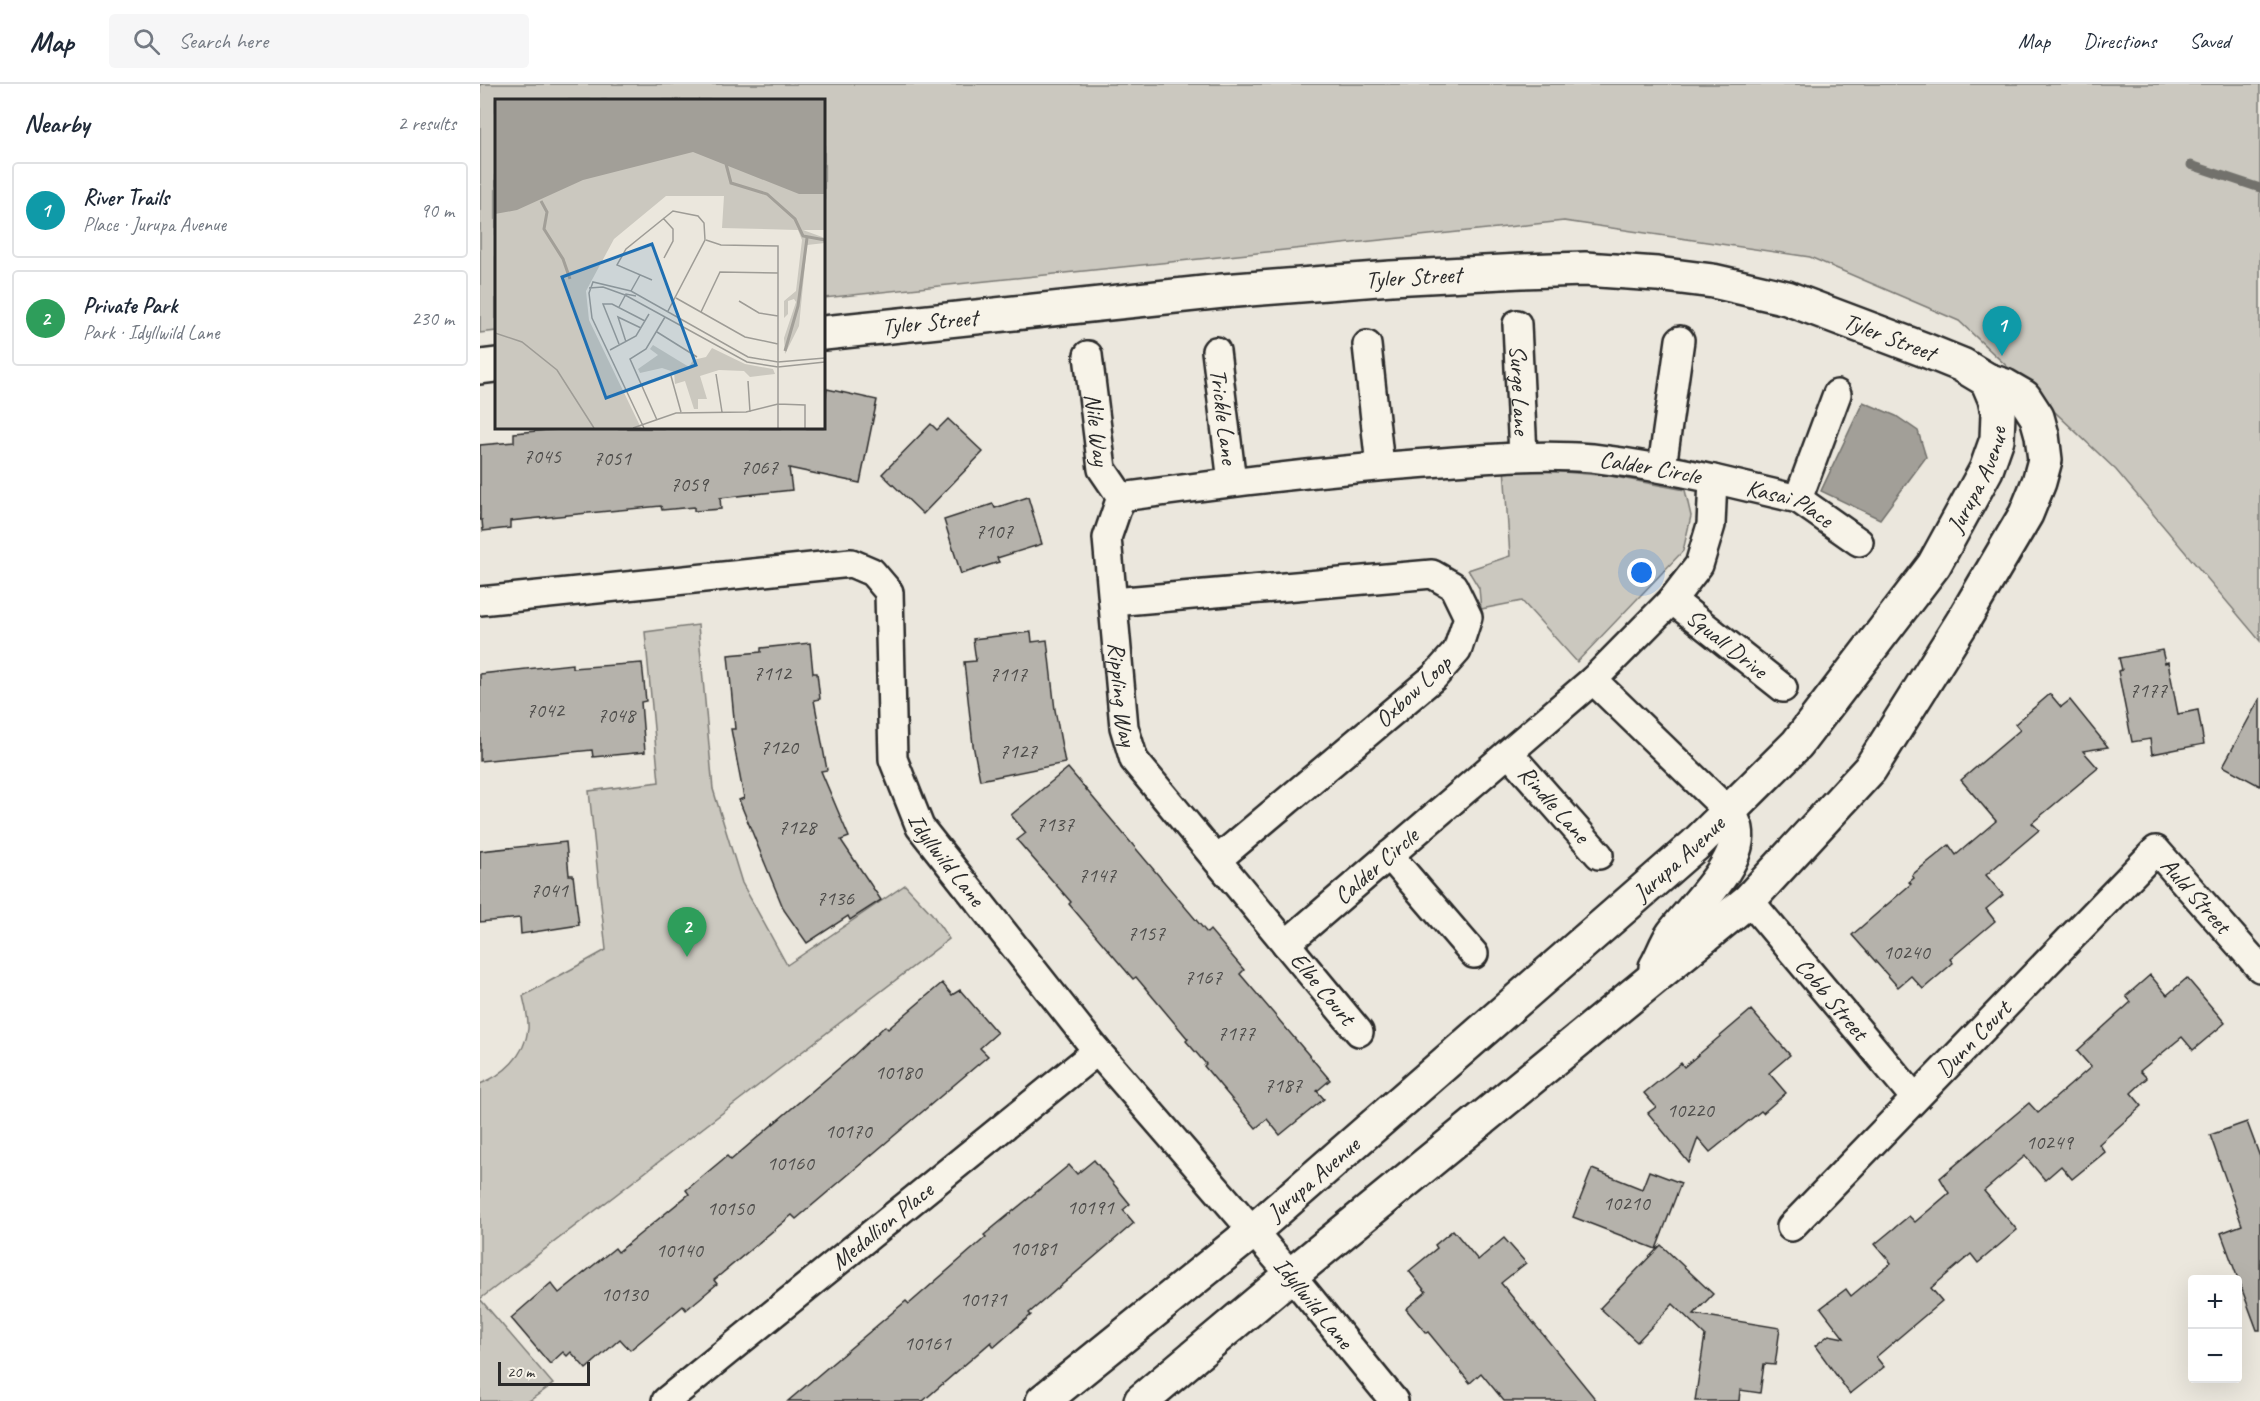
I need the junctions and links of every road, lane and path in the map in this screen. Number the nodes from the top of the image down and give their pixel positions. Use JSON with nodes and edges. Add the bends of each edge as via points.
{"nodes":[{"id":1,"x":1517,"y":324,"type":"dead end"},
{"id":2,"x":825,"y":333,"type":"edge"},
{"id":3,"x":1680,"y":340,"type":"dead end"},
{"id":4,"x":1367,"y":345,"type":"dead end"},
{"id":5,"x":1216,"y":351,"type":"dead end"},
{"id":6,"x":1088,"y":355,"type":"dead end"},
{"id":7,"x":495,"y":365,"type":"edge"},
{"id":8,"x":480,"y":367,"type":"edge"},
{"id":9,"x":1987,"y":380,"type":"junction"},
{"id":10,"x":1837,"y":394,"type":"dead end"},
{"id":11,"x":1523,"y":456,"type":"junction"},
{"id":12,"x":1380,"y":466,"type":"junction"},
{"id":13,"x":1662,"y":467,"type":"junction"},
{"id":14,"x":1713,"y":479,"type":"junction"},
{"id":15,"x":1232,"y":482,"type":"junction"},
{"id":16,"x":1121,"y":497,"type":"junction"},
{"id":17,"x":1798,"y":499,"type":"junction"},
{"id":18,"x":1859,"y":542,"type":"dead end"},
{"id":19,"x":1672,"y":600,"type":"junction"},
{"id":20,"x":480,"y":601,"type":"edge"},
{"id":21,"x":1113,"y":602,"type":"junction"},
{"id":22,"x":1593,"y":680,"type":"junction"},
{"id":23,"x":1783,"y":688,"type":"dead end"},
{"id":24,"x":1509,"y":753,"type":"junction"},
{"id":25,"x":1729,"y":812,"type":"junction"},
{"id":26,"x":2156,"y":850,"type":"joint"},
{"id":27,"x":1389,"y":855,"type":"junction"},
{"id":28,"x":1599,"y":855,"type":"dead end"},
{"id":29,"x":1217,"y":860,"type":"junction"},
{"id":30,"x":1749,"y":900,"type":"junction"},
{"id":31,"x":1286,"y":944,"type":"junction"},
{"id":32,"x":1474,"y":954,"type":"dead end"},
{"id":33,"x":2260,"y":968,"type":"edge"},
{"id":34,"x":1649,"y":982,"type":"junction"},
{"id":35,"x":1359,"y":1032,"type":"dead end"},
{"id":36,"x":1097,"y":1051,"type":"junction"},
{"id":37,"x":1915,"y":1098,"type":"junction"},
{"id":38,"x":1791,"y":1227,"type":"dead end"},
{"id":39,"x":1252,"y":1232,"type":"junction"},
{"id":40,"x":1291,"y":1275,"type":"junction"},
{"id":41,"x":666,"y":1401,"type":"edge"},
{"id":42,"x":1043,"y":1401,"type":"edge"},
{"id":43,"x":1141,"y":1401,"type":"edge"},
{"id":44,"x":1394,"y":1401,"type":"edge"}],
"edges":[{"from":1,"to":11,"type":"street","name":"Surge Lane"},
{"from":2,"to":9,"type":"main road","name":"Tyler Street","via":[[1223,291],[1585,269],[1713,281],[1786,298],[1925,350]]},
{"from":3,"to":13,"type":"street"},
{"from":4,"to":12,"type":"street"},
{"from":5,"to":15,"type":"street","name":"Trickle Lane"},
{"from":6,"to":16,"type":"street","name":"Nile Way","via":[[1102,469]]},
{"from":7,"to":8,"type":"main road"},
{"from":9,"to":25,"type":"main road","name":"Jurupa Avenue","via":[[1998,413],[1997,439],[1986,470],[1934,565],[1797,744]]},
{"from":9,"to":30,"type":"main road","name":"Jurupa Avenue","via":[[2024,397],[2037,417],[2045,460],[2026,514],[1870,769]]},
{"from":10,"to":17,"type":"street"},
{"from":11,"to":12,"type":"street","name":"Calder Circle"},
{"from":11,"to":13,"type":"street","name":"Calder Circle","via":[[1590,458]]},
{"from":12,"to":15,"type":"street","name":"Calder Circle"},
{"from":13,"to":14,"type":"street","name":"Calder Circle"},
{"from":14,"to":17,"type":"street","name":"Kasai Place"},
{"from":14,"to":19,"type":"street","name":"Calder Circle","via":[[1711,525],[1699,565]]},
{"from":15,"to":16,"type":"street","name":"Calder Circle"},
{"from":16,"to":21,"type":"street","name":"Rippling Way","via":[[1107,538]]},
{"from":17,"to":18,"type":"street","name":"Kasai Place"},
{"from":19,"to":22,"type":"street","name":"Calder Circle"},
{"from":19,"to":23,"type":"street","name":"Squall Drive"},
{"from":20,"to":36,"type":"street","name":"Idyllwild Lane","via":[[851,563],[872,572],[889,592],[893,759],[920,827]]},
{"from":21,"to":29,"type":"street","name":"Rippling Way","via":[[1124,727],[1134,760]]},
{"from":21,"to":29,"type":"street","name":"Oxbow Loop","via":[[1432,574],[1453,586],[1468,617],[1457,651],[1434,677]]},
{"from":22,"to":24,"type":"street","name":"Calder Circle"},
{"from":22,"to":25,"type":"street"},
{"from":24,"to":27,"type":"street","name":"Calder Circle"},
{"from":24,"to":28,"type":"street","name":"Rindle Lane"},
{"from":25,"to":34,"type":"main road","via":[[1737,830],[1729,862],[1672,935]]},
{"from":25,"to":39,"type":"main road","name":"Jurupa Avenue"},
{"from":26,"to":33,"type":"street","name":"Auld Street"},
{"from":26,"to":37,"type":"street","name":"Dunn Court"},
{"from":27,"to":31,"type":"street","name":"Calder Circle"},
{"from":27,"to":32,"type":"street"},
{"from":29,"to":31,"type":"street","name":"Rippling Way"},
{"from":30,"to":34,"type":"main road","name":"Jurupa Avenue"},
{"from":30,"to":37,"type":"street","name":"Cobb Street"},
{"from":31,"to":35,"type":"street","name":"Elbe Court"},
{"from":34,"to":40,"type":"main road","name":"Jurupa Avenue"},
{"from":36,"to":39,"type":"street","name":"Idyllwild Lane"},
{"from":36,"to":41,"type":"street","name":"Medallion Place"},
{"from":37,"to":38,"type":"street","name":"Dunn Court"},
{"from":39,"to":40,"type":"street","name":"Idyllwild Lane"},
{"from":39,"to":42,"type":"main road","name":"Jurupa Avenue"},
{"from":40,"to":43,"type":"main road","name":"Jurupa Avenue"},
{"from":40,"to":44,"type":"street","name":"Idyllwild Lane"}]}
